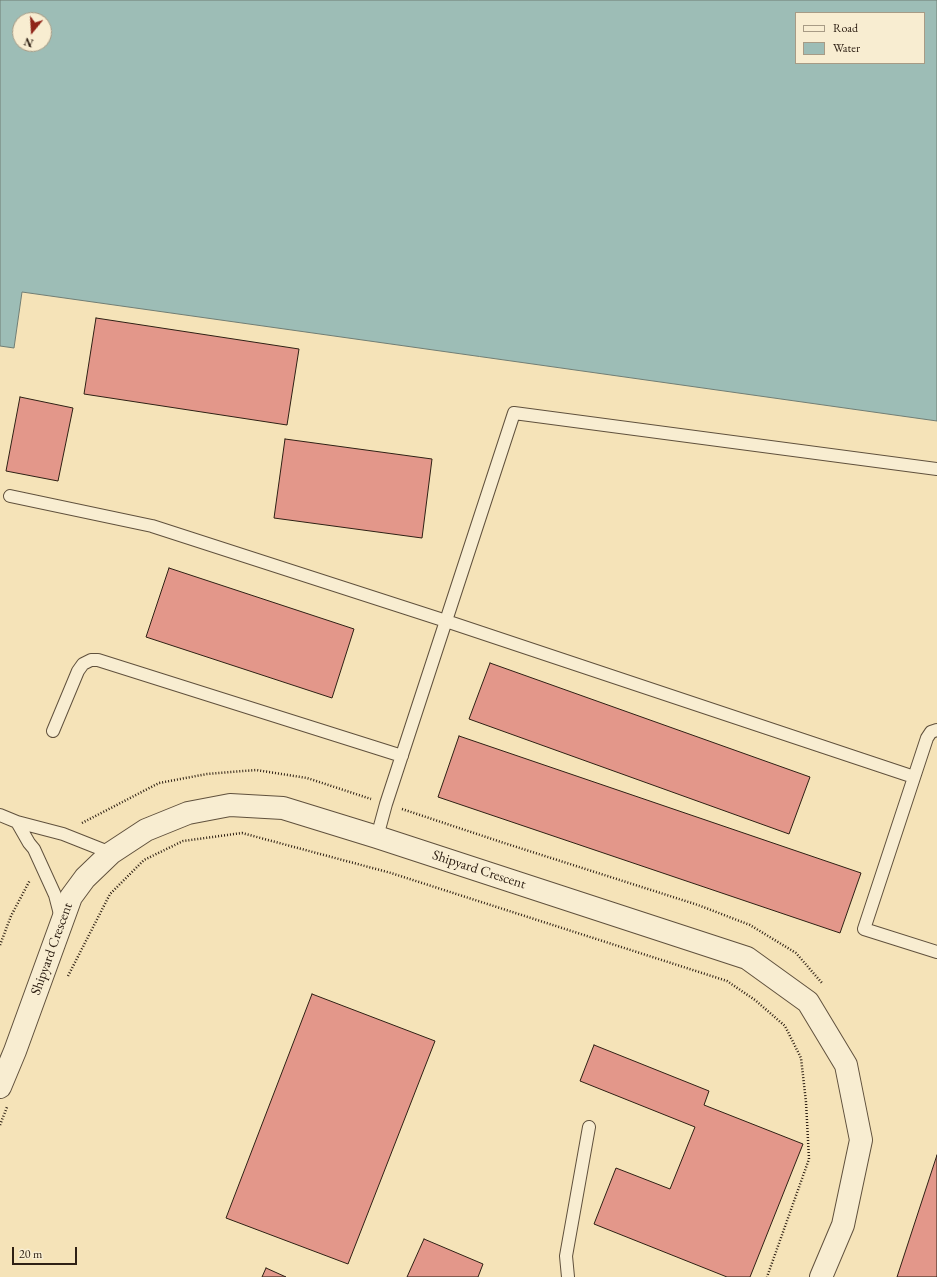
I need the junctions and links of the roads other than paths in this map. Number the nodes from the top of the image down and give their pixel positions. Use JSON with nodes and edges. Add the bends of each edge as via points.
{"nodes":[{"id":1,"x":937,"y":469,"type":"edge"},
{"id":2,"x":10,"y":496,"type":"dead end"},
{"id":3,"x":446,"y":621,"type":"junction"},
{"id":4,"x":937,"y":730,"type":"edge"},
{"id":5,"x":53,"y":731,"type":"dead end"},
{"id":6,"x":402,"y":756,"type":"junction"},
{"id":7,"x":914,"y":777,"type":"junction"},
{"id":8,"x":0,"y":815,"type":"edge"},
{"id":9,"x":17,"y":822,"type":"junction"},
{"id":10,"x":377,"y":837,"type":"junction"},
{"id":11,"x":111,"y":853,"type":"junction"},
{"id":12,"x":62,"y":920,"type":"junction"},
{"id":13,"x":937,"y":952,"type":"edge"},
{"id":14,"x":4,"y":1095,"type":"edge"},
{"id":15,"x":588,"y":1127,"type":"dead end"},
{"id":16,"x":568,"y":1277,"type":"edge"},
{"id":17,"x":821,"y":1277,"type":"edge"}],
"edges":[{"from":1,"to":3,"type":"lane","via":[[514,413]]},
{"from":2,"to":3,"type":"lane","via":[[152,526]]},
{"from":3,"to":6,"type":"lane"},
{"from":3,"to":7,"type":"lane"},
{"from":4,"to":7,"type":"lane","via":[[931,732],[928,738]]},
{"from":5,"to":6,"type":"lane","via":[[78,671],[83,664],[98,660]]},
{"from":6,"to":10,"type":"lane"},
{"from":7,"to":13,"type":"lane","via":[[864,929]]},
{"from":8,"to":9,"type":"lane"},
{"from":9,"to":11,"type":"lane","via":[[63,834]]},
{"from":9,"to":12,"type":"lane","via":[[40,862],[55,895]]},
{"from":10,"to":11,"type":"street","name":"Shipyard Crescent","via":[[283,808],[230,805],[188,813],[146,830]]},
{"from":10,"to":17,"type":"street","name":"Shipyard Crescent","via":[[747,958],[808,1002],[846,1065],[861,1140],[843,1225]]},
{"from":11,"to":12,"type":"street","name":"Shipyard Crescent","via":[[85,878],[71,897]]},
{"from":12,"to":14,"type":"street","name":"Shipyard Crescent","via":[[15,1051]]},
{"from":15,"to":16,"type":"lane","via":[[566,1256]]}]}
